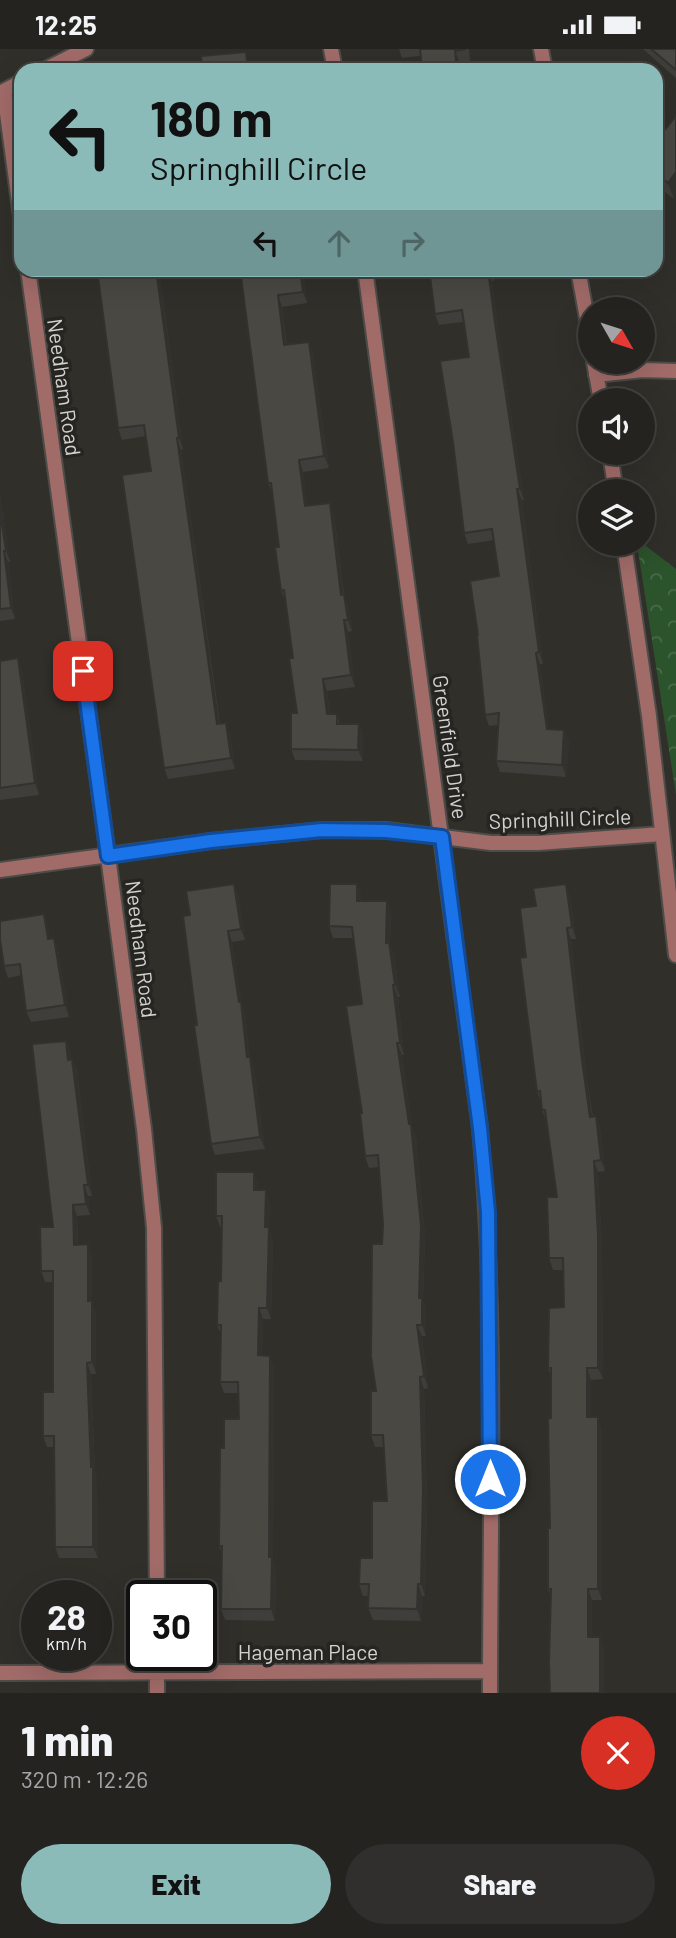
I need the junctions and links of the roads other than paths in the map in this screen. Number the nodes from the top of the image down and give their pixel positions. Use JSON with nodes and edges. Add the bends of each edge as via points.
{"nodes":[{"id":1,"x":86,"y":49,"type":"edge"},
{"id":2,"x":58,"y":63,"type":"edge"},
{"id":3,"x":2,"y":92,"type":"edge"},
{"id":4,"x":14,"y":171,"type":"edge"},
{"id":5,"x":29,"y":277,"type":"edge"},
{"id":6,"x":366,"y":277,"type":"edge"},
{"id":7,"x":579,"y":277,"type":"edge"},
{"id":8,"x":583,"y":297,"type":"edge"},
{"id":9,"x":655,"y":370,"type":"edge"},
{"id":10,"x":676,"y":371,"type":"edge"},
{"id":11,"x":626,"y":556,"type":"edge"},
{"id":12,"x":663,"y":834,"type":"junction"},
{"id":13,"x":442,"y":837,"type":"junction"},
{"id":14,"x":108,"y":856,"type":"junction"},
{"id":15,"x":0,"y":870,"type":"edge"},
{"id":16,"x":676,"y":955,"type":"edge"},
{"id":17,"x":157,"y":1580,"type":"edge"},
{"id":18,"x":490,"y":1671,"type":"junction"},
{"id":19,"x":0,"y":1673,"type":"edge"},
{"id":20,"x":157,"y":1673,"type":"junction"},
{"id":21,"x":157,"y":1693,"type":"edge"},
{"id":22,"x":490,"y":1693,"type":"edge"}],
"edges":[{"from":1,"to":2,"type":"street"},
{"from":3,"to":4,"type":"street"},
{"from":5,"to":14,"type":"street","name":"Needham Road"},
{"from":6,"to":13,"type":"street","name":"Greenfield Drive"},
{"from":7,"to":8,"type":"street"},
{"from":9,"to":10,"type":"street"},
{"from":11,"to":12,"type":"street"},
{"from":12,"to":13,"type":"street","name":"Springhill Circle","via":[[538,843]]},
{"from":12,"to":16,"type":"street"},
{"from":13,"to":14,"type":"street","name":"Springhill Circle","via":[[322,830]]},
{"from":13,"to":18,"type":"street","name":"Greenfield Drive","via":[[488,1212]]},
{"from":14,"to":15,"type":"street","name":"Springhill Circle"},
{"from":14,"to":17,"type":"street","name":"Needham Road","via":[[154,1227]]},
{"from":18,"to":20,"type":"street","name":"Hageman Place"},
{"from":18,"to":22,"type":"street","name":"Greenfield Drive"},
{"from":19,"to":20,"type":"street","name":"Hageman Place"},
{"from":20,"to":21,"type":"street"}]}
